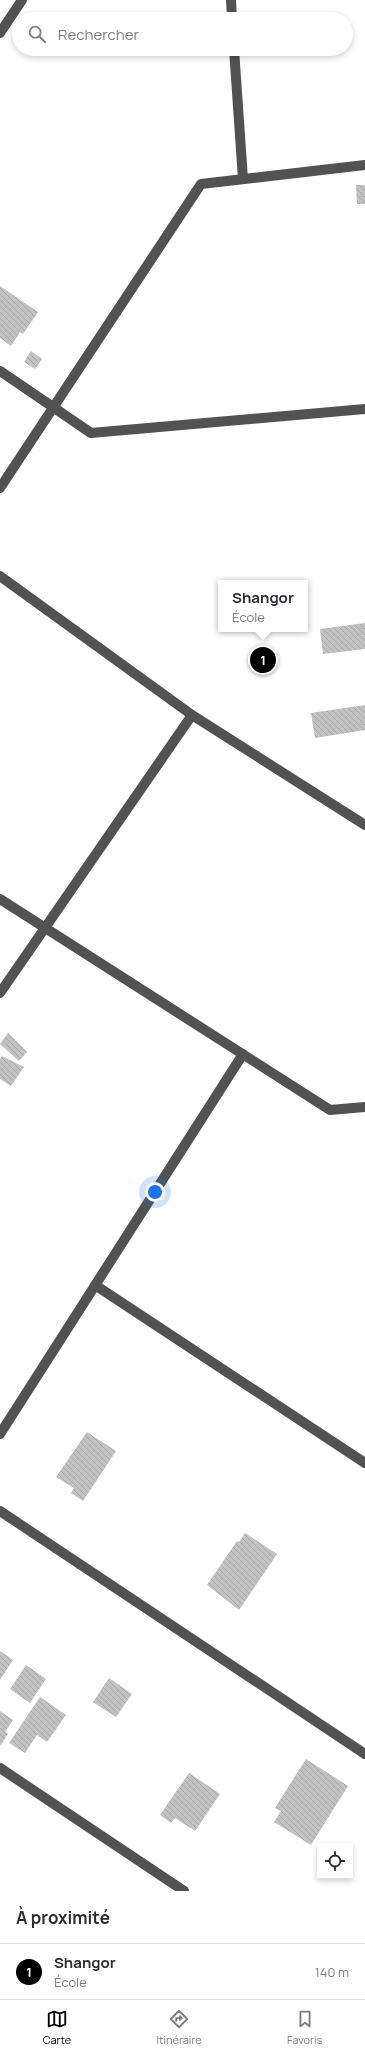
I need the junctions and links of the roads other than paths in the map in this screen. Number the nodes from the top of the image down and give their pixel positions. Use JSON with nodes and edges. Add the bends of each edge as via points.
{"nodes":[{"id":1,"x":22,"y":0,"type":"edge"},
{"id":2,"x":231,"y":0,"type":"edge"},
{"id":3,"x":14,"y":12,"type":"edge"},
{"id":4,"x":232,"y":12,"type":"edge"},
{"id":5,"x":12,"y":15,"type":"edge"},
{"id":6,"x":0,"y":33,"type":"edge"},
{"id":7,"x":234,"y":56,"type":"edge"},
{"id":8,"x":365,"y":166,"type":"edge"},
{"id":9,"x":243,"y":179,"type":"junction"},
{"id":10,"x":0,"y":371,"type":"edge"},
{"id":11,"x":54,"y":407,"type":"junction"},
{"id":12,"x":365,"y":409,"type":"edge"},
{"id":13,"x":0,"y":488,"type":"edge"},
{"id":14,"x":0,"y":576,"type":"edge"},
{"id":15,"x":192,"y":715,"type":"junction"},
{"id":16,"x":365,"y":825,"type":"edge"},
{"id":17,"x":0,"y":899,"type":"edge"},
{"id":18,"x":45,"y":928,"type":"junction"},
{"id":19,"x":0,"y":994,"type":"edge"},
{"id":20,"x":243,"y":1054,"type":"junction"},
{"id":21,"x":365,"y":1107,"type":"edge"},
{"id":22,"x":95,"y":1285,"type":"junction"},
{"id":23,"x":0,"y":1434,"type":"edge"},
{"id":24,"x":365,"y":1463,"type":"edge"},
{"id":25,"x":0,"y":1511,"type":"edge"},
{"id":26,"x":365,"y":1754,"type":"edge"},
{"id":27,"x":0,"y":1768,"type":"edge"},
{"id":28,"x":184,"y":1891,"type":"edge"}],
"edges":[{"from":1,"to":3,"type":"street"},
{"from":2,"to":4,"type":"street"},
{"from":5,"to":6,"type":"street"},
{"from":7,"to":9,"type":"street"},
{"from":8,"to":9,"type":"street"},
{"from":9,"to":11,"type":"street","via":[[202,184]]},
{"from":10,"to":11,"type":"street"},
{"from":11,"to":12,"type":"street","via":[[91,433]]},
{"from":11,"to":13,"type":"street"},
{"from":14,"to":15,"type":"street"},
{"from":15,"to":16,"type":"street"},
{"from":15,"to":18,"type":"street"},
{"from":17,"to":18,"type":"street"},
{"from":18,"to":19,"type":"street"},
{"from":18,"to":20,"type":"street"},
{"from":20,"to":21,"type":"street","via":[[330,1110]]},
{"from":20,"to":22,"type":"street"},
{"from":22,"to":23,"type":"street"},
{"from":22,"to":24,"type":"street"},
{"from":25,"to":26,"type":"street"},
{"from":27,"to":28,"type":"street"}]}
